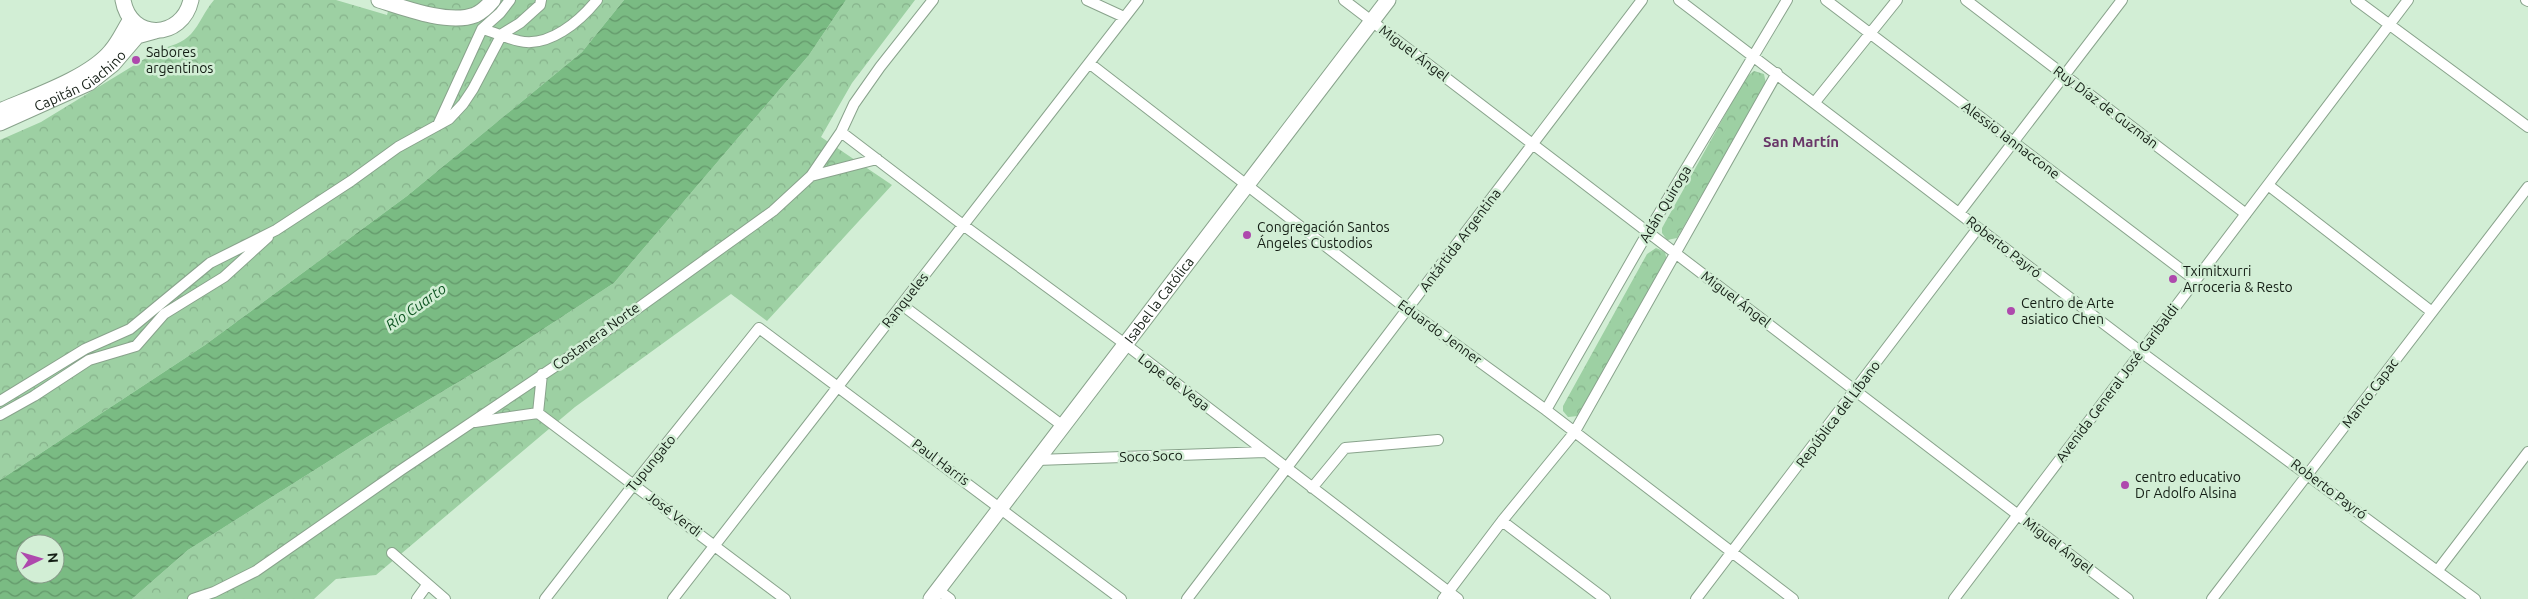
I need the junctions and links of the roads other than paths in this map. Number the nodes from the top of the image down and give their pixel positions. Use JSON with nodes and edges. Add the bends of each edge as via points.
{"nodes":[{"id":1,"x":123,"y":0,"type":"edge"},
{"id":2,"x":382,"y":0,"type":"edge"},
{"id":3,"x":410,"y":0,"type":"edge"},
{"id":4,"x":493,"y":0,"type":"edge"},
{"id":5,"x":510,"y":0,"type":"edge"},
{"id":6,"x":541,"y":0,"type":"edge"},
{"id":7,"x":597,"y":0,"type":"edge"},
{"id":8,"x":933,"y":0,"type":"edge"},
{"id":9,"x":1087,"y":0,"type":"edge"},
{"id":10,"x":1138,"y":0,"type":"edge"},
{"id":11,"x":1344,"y":0,"type":"edge"},
{"id":12,"x":1388,"y":0,"type":"edge"},
{"id":13,"x":1642,"y":0,"type":"edge"},
{"id":14,"x":1680,"y":0,"type":"edge"},
{"id":15,"x":1787,"y":0,"type":"edge"},
{"id":16,"x":1826,"y":0,"type":"edge"},
{"id":17,"x":1897,"y":0,"type":"edge"},
{"id":18,"x":1966,"y":0,"type":"edge"},
{"id":19,"x":2356,"y":0,"type":"edge"},
{"id":20,"x":2408,"y":0,"type":"edge"},
{"id":21,"x":2116,"y":2,"type":"edge"},
{"id":22,"x":192,"y":3,"type":"edge"},
{"id":23,"x":475,"y":3,"type":"edge"},
{"id":24,"x":1124,"y":18,"type":"junction"},
{"id":25,"x":131,"y":19,"type":"junction"},
{"id":26,"x":1372,"y":21,"type":"junction"},
{"id":27,"x":2390,"y":24,"type":"junction"},
{"id":28,"x":482,"y":29,"type":"junction"},
{"id":29,"x":155,"y":31,"type":"junction"},
{"id":30,"x":502,"y":34,"type":"junction"},
{"id":31,"x":1871,"y":34,"type":"junction"},
{"id":32,"x":1755,"y":56,"type":"junction"},
{"id":33,"x":1089,"y":63,"type":"junction"},
{"id":34,"x":1777,"y":73,"type":"junction"},
{"id":35,"x":2066,"y":76,"type":"junction"},
{"id":36,"x":1815,"y":102,"type":"junction"},
{"id":37,"x":0,"y":111,"type":"edge"},
{"id":38,"x":0,"y":123,"type":"edge"},
{"id":39,"x":438,"y":126,"type":"junction"},
{"id":40,"x":2528,"y":127,"type":"edge"},
{"id":41,"x":842,"y":132,"type":"junction"},
{"id":42,"x":2014,"y":142,"type":"junction"},
{"id":43,"x":1533,"y":144,"type":"junction"},
{"id":44,"x":877,"y":159,"type":"junction"},
{"id":45,"x":811,"y":176,"type":"junction"},
{"id":46,"x":1248,"y":184,"type":"junction"},
{"id":47,"x":2268,"y":185,"type":"junction"},
{"id":48,"x":2528,"y":187,"type":"edge"},
{"id":49,"x":1960,"y":213,"type":"junction"},
{"id":50,"x":2246,"y":214,"type":"junction"},
{"id":51,"x":963,"y":225,"type":"junction"},
{"id":52,"x":1978,"y":228,"type":"junction"},
{"id":53,"x":276,"y":230,"type":"junction"},
{"id":54,"x":1648,"y":232,"type":"junction"},
{"id":55,"x":1675,"y":253,"type":"junction"},
{"id":56,"x":2196,"y":280,"type":"junction"},
{"id":57,"x":902,"y":305,"type":"junction"},
{"id":58,"x":1407,"y":309,"type":"junction"},
{"id":59,"x":2432,"y":312,"type":"junction"},
{"id":60,"x":759,"y":328,"type":"joint"},
{"id":61,"x":1125,"y":344,"type":"junction"},
{"id":62,"x":2141,"y":352,"type":"junction"},
{"id":63,"x":542,"y":374,"type":"junction"},
{"id":64,"x":838,"y":385,"type":"junction"},
{"id":65,"x":1855,"y":391,"type":"junction"},
{"id":66,"x":0,"y":401,"type":"edge"},
{"id":67,"x":1546,"y":410,"type":"junction"},
{"id":68,"x":538,"y":413,"type":"junction"},
{"id":69,"x":0,"y":415,"type":"edge"},
{"id":70,"x":472,"y":422,"type":"junction"},
{"id":71,"x":1063,"y":426,"type":"junction"},
{"id":72,"x":1574,"y":433,"type":"junction"},
{"id":73,"x":1438,"y":440,"type":"dead end"},
{"id":74,"x":1266,"y":452,"type":"junction"},
{"id":75,"x":2528,"y":452,"type":"edge"},
{"id":76,"x":1037,"y":460,"type":"junction"},
{"id":77,"x":1287,"y":468,"type":"junction"},
{"id":78,"x":2308,"y":474,"type":"junction"},
{"id":79,"x":634,"y":484,"type":"junction"},
{"id":80,"x":1312,"y":488,"type":"junction"},
{"id":81,"x":1001,"y":508,"type":"junction"},
{"id":82,"x":2018,"y":515,"type":"junction"},
{"id":83,"x":1502,"y":521,"type":"junction"},
{"id":84,"x":714,"y":544,"type":"junction"},
{"id":85,"x":392,"y":553,"type":"dead end"},
{"id":86,"x":1732,"y":553,"type":"junction"},
{"id":87,"x":2438,"y":570,"type":"junction"},
{"id":88,"x":427,"y":585,"type":"junction"},
{"id":89,"x":935,"y":594,"type":"edge"},
{"id":90,"x":215,"y":595,"type":"edge"},
{"id":91,"x":1445,"y":595,"type":"edge"},
{"id":92,"x":1956,"y":598,"type":"edge"},
{"id":93,"x":193,"y":599,"type":"edge"},
{"id":94,"x":417,"y":599,"type":"edge"},
{"id":95,"x":445,"y":599,"type":"edge"},
{"id":96,"x":545,"y":599,"type":"edge"},
{"id":97,"x":673,"y":599,"type":"edge"},
{"id":98,"x":785,"y":599,"type":"edge"},
{"id":99,"x":950,"y":599,"type":"edge"},
{"id":100,"x":1121,"y":599,"type":"edge"},
{"id":101,"x":1187,"y":599,"type":"edge"},
{"id":102,"x":1458,"y":599,"type":"edge"},
{"id":103,"x":1604,"y":599,"type":"edge"},
{"id":104,"x":1696,"y":599,"type":"edge"},
{"id":105,"x":1793,"y":599,"type":"edge"},
{"id":106,"x":2128,"y":599,"type":"edge"},
{"id":107,"x":2212,"y":599,"type":"edge"},
{"id":108,"x":2475,"y":599,"type":"edge"}],
"edges":[{"from":1,"to":25,"type":"main road"},
{"from":2,"to":4,"type":"main road","via":[[435,15],[460,18],[476,14]]},
{"from":3,"to":23,"type":"main road","via":[[446,8]]},
{"from":5,"to":28,"type":"street"},
{"from":6,"to":30,"type":"street","via":[[520,23]]},
{"from":7,"to":30,"type":"street","via":[[566,30],[540,40],[519,41]]},
{"from":8,"to":41,"type":"street","name":"Costanera Norte","via":[[880,66],[854,104]]},
{"from":9,"to":24,"type":"street"},
{"from":10,"to":24,"type":"street","name":"Ranqueles"},
{"from":11,"to":26,"type":"street","name":"Miguel Ángel"},
{"from":12,"to":26,"type":"main road","name":"Isabel la Católica"},
{"from":13,"to":43,"type":"street","name":"Antártida Argentina"},
{"from":14,"to":32,"type":"street","name":"Roberto Payró"},
{"from":15,"to":32,"type":"street","name":"Adán Quiroga"},
{"from":16,"to":31,"type":"street","name":"Alessio Iannaccone"},
{"from":17,"to":31,"type":"street"},
{"from":18,"to":35,"type":"street","name":"Ruy Díaz de Guzmán"},
{"from":19,"to":27,"type":"street"},
{"from":20,"to":27,"type":"street","name":"Avenida General José Garibaldi"},
{"from":21,"to":35,"type":"street"},
{"from":22,"to":29,"type":"main road","name":"Capitán Giachino","via":[[177,24]]},
{"from":24,"to":33,"type":"street","name":"Ranqueles"},
{"from":25,"to":29,"type":"main road"},
{"from":25,"to":37,"type":"main road","name":"Capitán Giachino","via":[[110,52],[97,64]]},
{"from":26,"to":43,"type":"street","name":"Miguel Ángel"},
{"from":26,"to":46,"type":"main road","name":"Isabel la Católica"},
{"from":27,"to":40,"type":"street"},
{"from":27,"to":47,"type":"street","name":"Avenida General José Garibaldi"},
{"from":28,"to":30,"type":"street"},
{"from":28,"to":39,"type":"street"},
{"from":29,"to":38,"type":"main road","name":"Capitán Giachino","via":[[137,36],[112,64],[89,83]]},
{"from":30,"to":39,"type":"street","via":[[463,104]]},
{"from":31,"to":36,"type":"street"},
{"from":31,"to":42,"type":"street","name":"Alessio Iannaccone"},
{"from":32,"to":34,"type":"street","name":"Roberto Payró"},
{"from":32,"to":54,"type":"street","name":"Adán Quiroga"},
{"from":33,"to":46,"type":"street","name":"Eduardo Jenner"},
{"from":33,"to":51,"type":"street","name":"Ranqueles"},
{"from":34,"to":36,"type":"street","name":"Roberto Payró"},
{"from":34,"to":55,"type":"street"},
{"from":35,"to":42,"type":"street"},
{"from":35,"to":50,"type":"street","name":"Ruy Díaz de Guzmán"},
{"from":36,"to":49,"type":"street","name":"Roberto Payró"},
{"from":39,"to":53,"type":"street","via":[[398,147]]},
{"from":41,"to":44,"type":"street","name":"Lope de Vega"},
{"from":41,"to":45,"type":"street","name":"Costanera Norte"},
{"from":42,"to":49,"type":"street"},
{"from":42,"to":56,"type":"street","name":"Alessio Iannaccone"},
{"from":43,"to":54,"type":"street","name":"Miguel Ángel"},
{"from":43,"to":58,"type":"street","name":"Antártida Argentina"},
{"from":44,"to":45,"type":"street"},
{"from":44,"to":51,"type":"street","name":"Lope de Vega"},
{"from":45,"to":63,"type":"street","name":"Costanera Norte","via":[[773,211]]},
{"from":46,"to":58,"type":"street","name":"Eduardo Jenner"},
{"from":46,"to":61,"type":"main road","name":"Isabel la Católica"},
{"from":47,"to":50,"type":"street","name":"Avenida General José Garibaldi"},
{"from":47,"to":59,"type":"street"},
{"from":48,"to":59,"type":"street","name":"Manco Capac"},
{"from":49,"to":52,"type":"street","name":"Roberto Payró"},
{"from":50,"to":56,"type":"street","name":"Avenida General José Garibaldi"},
{"from":51,"to":57,"type":"street","name":"Ranqueles"},
{"from":51,"to":61,"type":"street","name":"Lope de Vega"},
{"from":52,"to":62,"type":"street","name":"Roberto Payró"},
{"from":52,"to":65,"type":"street","name":"República del Líbano"},
{"from":53,"to":66,"type":"street","via":[[210,263],[130,329],[84,349]]},
{"from":53,"to":69,"type":"street","via":[[224,276],[164,314],[136,346],[89,360]]},
{"from":54,"to":55,"type":"street","name":"Miguel Ángel"},
{"from":54,"to":67,"type":"street","name":"Adán Quiroga"},
{"from":55,"to":65,"type":"street","name":"Miguel Ángel"},
{"from":55,"to":72,"type":"street"},
{"from":56,"to":62,"type":"street","name":"Avenida General José Garibaldi"},
{"from":57,"to":64,"type":"street","name":"Ranqueles"},
{"from":57,"to":71,"type":"street"},
{"from":58,"to":67,"type":"street","name":"Eduardo Jenner"},
{"from":58,"to":77,"type":"street","name":"Antártida Argentina"},
{"from":59,"to":78,"type":"street","name":"Manco Capac"},
{"from":60,"to":64,"type":"street","name":"Paul Harris"},
{"from":60,"to":79,"type":"street","name":"Tupungato"},
{"from":61,"to":71,"type":"main road","name":"Isabel la Católica"},
{"from":61,"to":74,"type":"street","name":"Lope de Vega"},
{"from":62,"to":78,"type":"street","name":"Roberto Payró"},
{"from":62,"to":82,"type":"street","name":"Avenida General José Garibaldi"},
{"from":63,"to":68,"type":"street"},
{"from":63,"to":70,"type":"street","name":"Costanera Norte"},
{"from":64,"to":81,"type":"street","name":"Paul Harris"},
{"from":64,"to":84,"type":"street","name":"Ranqueles"},
{"from":65,"to":82,"type":"street","name":"Miguel Ángel"},
{"from":65,"to":86,"type":"street","name":"República del Líbano"},
{"from":67,"to":72,"type":"street","name":"Eduardo Jenner"},
{"from":68,"to":70,"type":"street"},
{"from":68,"to":79,"type":"street","name":"José Verdi"},
{"from":70,"to":90,"type":"street","name":"Costanera Norte","via":[[256,571]]},
{"from":71,"to":76,"type":"main road","name":"Isabel la Católica"},
{"from":72,"to":83,"type":"street"},
{"from":72,"to":86,"type":"street","name":"Eduardo Jenner"},
{"from":73,"to":80,"type":"street","via":[[1345,448]]},
{"from":74,"to":76,"type":"street","name":"Soco Soco"},
{"from":74,"to":77,"type":"street","name":"Lope de Vega"},
{"from":75,"to":87,"type":"street"},
{"from":76,"to":81,"type":"main road","name":"Isabel la Católica"},
{"from":77,"to":80,"type":"street","name":"Lope de Vega"},
{"from":77,"to":101,"type":"street","name":"Antártida Argentina"},
{"from":78,"to":87,"type":"street","name":"Roberto Payró"},
{"from":78,"to":107,"type":"street","name":"Manco Capac"},
{"from":79,"to":84,"type":"street","name":"José Verdi"},
{"from":79,"to":96,"type":"street","name":"Tupungato"},
{"from":80,"to":91,"type":"street","name":"Lope de Vega"},
{"from":81,"to":89,"type":"main road","name":"Isabel la Católica"},
{"from":81,"to":100,"type":"street","name":"Paul Harris"},
{"from":82,"to":92,"type":"street","name":"Avenida General José Garibaldi"},
{"from":82,"to":106,"type":"street","name":"Miguel Ángel"},
{"from":83,"to":91,"type":"street"},
{"from":83,"to":103,"type":"street"},
{"from":84,"to":97,"type":"street","name":"Ranqueles"},
{"from":84,"to":98,"type":"street","name":"José Verdi"},
{"from":85,"to":88,"type":"street"},
{"from":86,"to":104,"type":"street","name":"República del Líbano"},
{"from":86,"to":105,"type":"street","name":"Eduardo Jenner"},
{"from":87,"to":108,"type":"street","name":"Roberto Payró"},
{"from":88,"to":94,"type":"street"},
{"from":88,"to":95,"type":"street"},
{"from":89,"to":99,"type":"street"},
{"from":90,"to":93,"type":"street","name":"Costanera Norte"},
{"from":91,"to":102,"type":"street","name":"Lope de Vega"}]}
